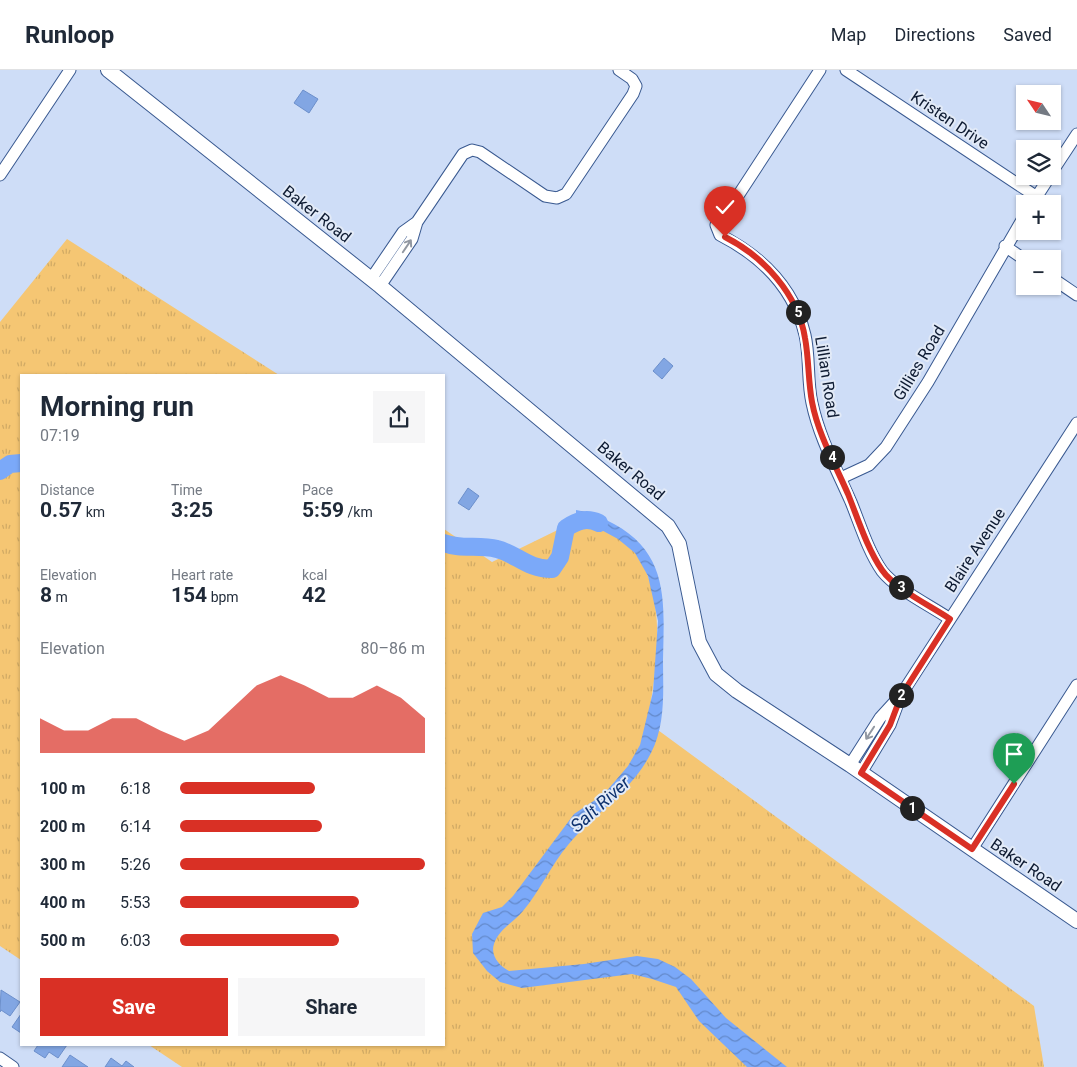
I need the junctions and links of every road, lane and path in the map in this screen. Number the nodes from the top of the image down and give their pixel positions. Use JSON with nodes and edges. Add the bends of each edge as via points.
{"nodes":[{"id":1,"x":70,"y":70,"type":"edge"},
{"id":2,"x":108,"y":70,"type":"edge"},
{"id":3,"x":619,"y":70,"type":"edge"},
{"id":4,"x":820,"y":70,"type":"edge"},
{"id":5,"x":846,"y":70,"type":"edge"},
{"id":6,"x":1077,"y":134,"type":"edge"},
{"id":7,"x":1061,"y":158,"type":"edge"},
{"id":8,"x":0,"y":176,"type":"edge"},
{"id":9,"x":1027,"y":195,"type":"edge"},
{"id":10,"x":1016,"y":229,"type":"edge"},
{"id":11,"x":1005,"y":246,"type":"junction"},
{"id":12,"x":1016,"y":254,"type":"edge"},
{"id":13,"x":375,"y":283,"type":"junction"},
{"id":14,"x":1061,"y":284,"type":"edge"},
{"id":15,"x":1077,"y":295,"type":"edge"},
{"id":16,"x":1077,"y":423,"type":"edge"},
{"id":17,"x":841,"y":478,"type":"junction"},
{"id":18,"x":950,"y":619,"type":"junction"},
{"id":19,"x":1077,"y":685,"type":"edge"},
{"id":20,"x":901,"y":696,"type":"junction"},
{"id":21,"x":850,"y":765,"type":"junction"},
{"id":22,"x":861,"y":773,"type":"junction"},
{"id":23,"x":972,"y":849,"type":"junction"},
{"id":24,"x":1077,"y":921,"type":"edge"},
{"id":25,"x":0,"y":1058,"type":"edge"},
{"id":26,"x":13,"y":1067,"type":"edge"}],
"edges":[{"from":1,"to":8,"type":"street"},
{"from":2,"to":13,"type":"street","name":"Baker Road"},
{"from":3,"to":13,"type":"street","via":[[632,79],[636,86],[633,94],[566,194],[557,198],[545,196],[480,152],[472,150],[463,154],[417,222],[412,239]]},
{"from":4,"to":17,"type":"street","name":"Lillian Road","via":[[716,225],[720,235],[765,264],[797,309],[805,336],[812,402]]},
{"from":5,"to":9,"type":"street","name":"Kristen Drive"},
{"from":6,"to":7,"type":"street"},
{"from":10,"to":11,"type":"street","name":"Gillies Road"},
{"from":11,"to":12,"type":"street"},
{"from":11,"to":17,"type":"street","name":"Gillies Road","via":[[928,382],[886,447],[869,465]]},
{"from":13,"to":21,"type":"street","name":"Baker Road","via":[[668,526],[679,544],[699,642],[716,674]]},
{"from":14,"to":15,"type":"street"},
{"from":16,"to":18,"type":"street","name":"Blaire Avenue"},
{"from":17,"to":18,"type":"street","name":"Lillian Road","via":[[883,572]]},
{"from":18,"to":20,"type":"street","name":"Blaire Avenue"},
{"from":19,"to":23,"type":"street"},
{"from":20,"to":21,"type":"street","name":"Blaire Avenue","one_way":true,"via":[[880,718]]},
{"from":20,"to":22,"type":"street","name":"Blaire Avenue","via":[[890,725]]},
{"from":21,"to":22,"type":"street","name":"Baker Road"},
{"from":22,"to":23,"type":"street","name":"Baker Road"},
{"from":23,"to":24,"type":"street","name":"Baker Road"},
{"from":25,"to":26,"type":"street"}]}
